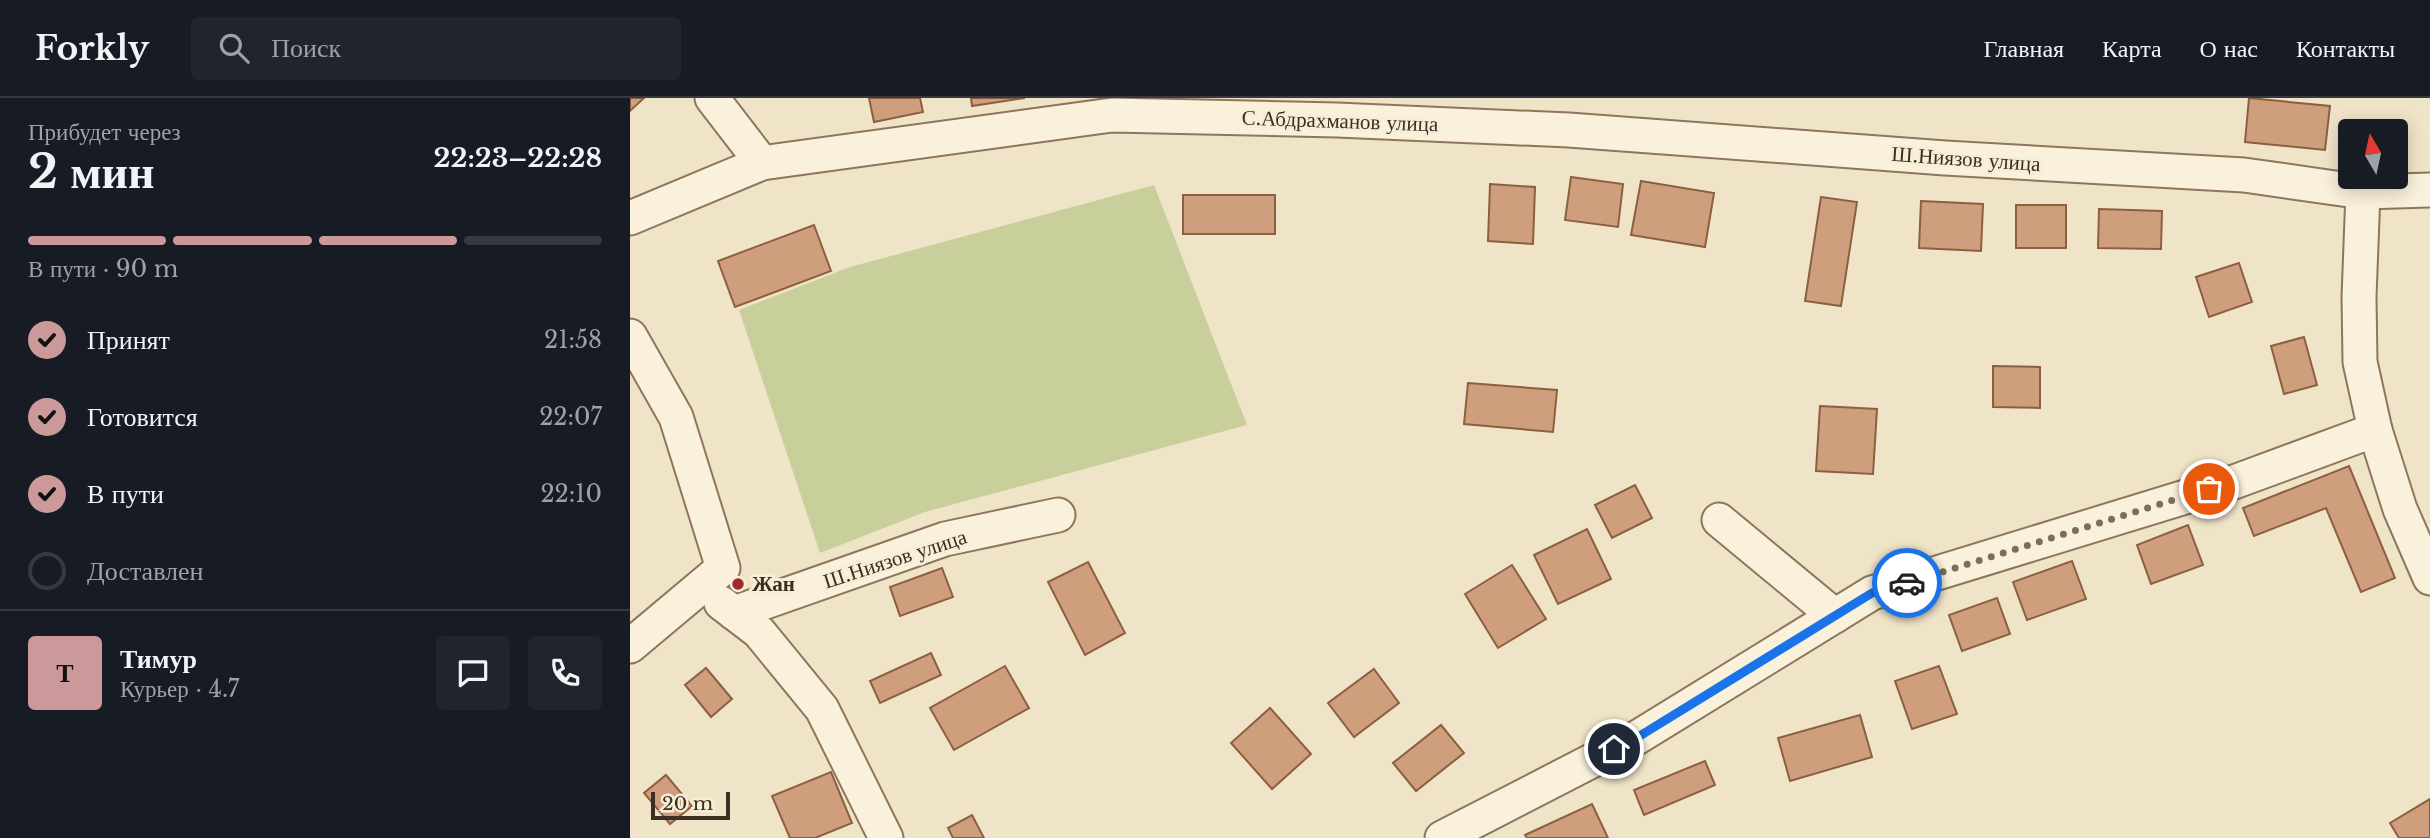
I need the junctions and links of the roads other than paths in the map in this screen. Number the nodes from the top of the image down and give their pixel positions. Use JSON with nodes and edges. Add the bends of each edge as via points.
{"nodes":[{"id":1,"x":712,"y":98,"type":"edge"},
{"id":2,"x":1116,"y":107,"type":"edge"},
{"id":3,"x":1569,"y":130,"type":"joint"},
{"id":4,"x":761,"y":163,"type":"junction"},
{"id":5,"x":2430,"y":190,"type":"edge"},
{"id":6,"x":2363,"y":192,"type":"junction"},
{"id":7,"x":630,"y":218,"type":"edge"},
{"id":8,"x":630,"y":336,"type":"edge"},
{"id":9,"x":2375,"y":430,"type":"junction"},
{"id":10,"x":1058,"y":515,"type":"dead end"},
{"id":11,"x":1719,"y":520,"type":"dead end"},
{"id":12,"x":711,"y":578,"type":"junction"},
{"id":13,"x":2430,"y":578,"type":"edge"},
{"id":14,"x":734,"y":613,"type":"junction"},
{"id":15,"x":1835,"y":616,"type":"junction"},
{"id":16,"x":630,"y":646,"type":"edge"},
{"id":17,"x":886,"y":838,"type":"edge"},
{"id":18,"x":1442,"y":838,"type":"edge"}],
"edges":[{"from":1,"to":4,"type":"street"},
{"from":2,"to":3,"type":"street","name":"С.Абдрахманов улица"},
{"from":2,"to":4,"type":"street","name":"С.Абдрахманов улица"},
{"from":3,"to":6,"type":"street","name":"Ш.Ниязов улица","via":[[2244,175]]},
{"from":4,"to":7,"type":"street","name":"С.Абдрахманов улица"},
{"from":5,"to":6,"type":"street","name":"Ш.Ниязов улица"},
{"from":6,"to":9,"type":"street","via":[[2360,362]]},
{"from":8,"to":12,"type":"street","via":[[676,417]]},
{"from":9,"to":13,"type":"street","via":[[2400,509]]},
{"from":9,"to":15,"type":"street","via":[[2234,482],[1872,593]]},
{"from":10,"to":14,"type":"street","name":"Ш.Ниязов улица","via":[[945,539]]},
{"from":11,"to":15,"type":"street"},
{"from":12,"to":14,"type":"street"},
{"from":12,"to":16,"type":"street"},
{"from":14,"to":17,"type":"street","via":[[759,632],[822,709]]},
{"from":15,"to":18,"type":"street","via":[[1638,737]]}]}
